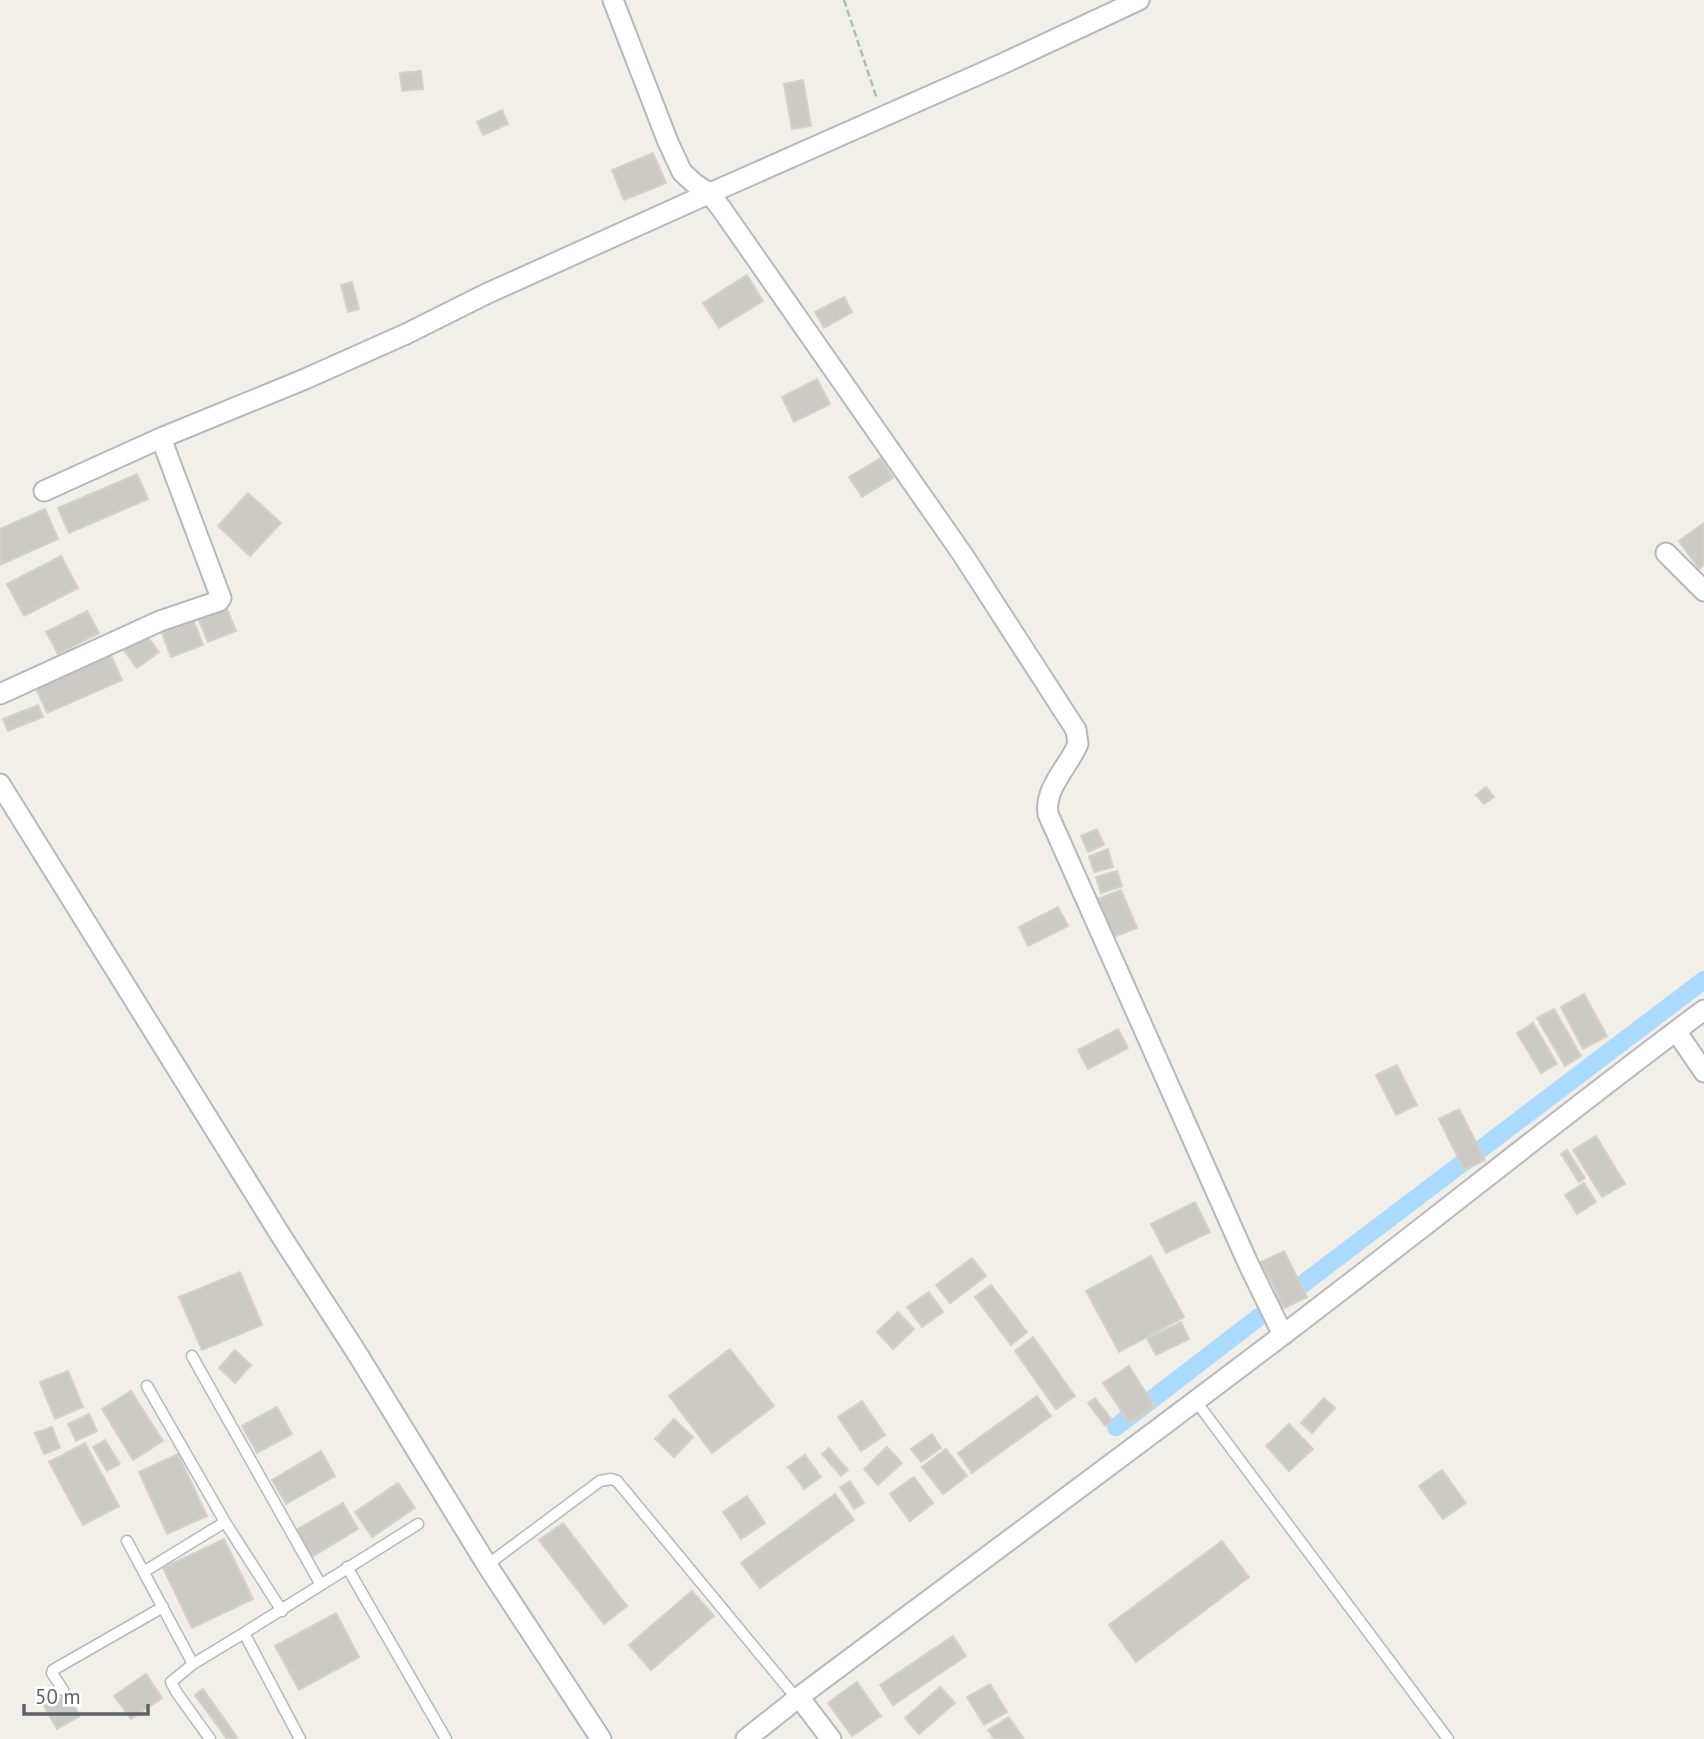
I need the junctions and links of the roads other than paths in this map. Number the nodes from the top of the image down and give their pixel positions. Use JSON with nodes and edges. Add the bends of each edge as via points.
{"nodes":[{"id":1,"x":613,"y":0,"type":"edge"},
{"id":2,"x":1139,"y":0,"type":"edge"},
{"id":3,"x":709,"y":193,"type":"junction"},
{"id":4,"x":161,"y":438,"type":"junction"},
{"id":5,"x":44,"y":491,"type":"dead end"},
{"id":6,"x":1666,"y":553,"type":"dead end"},
{"id":7,"x":1704,"y":591,"type":"edge"},
{"id":8,"x":0,"y":694,"type":"edge"},
{"id":9,"x":0,"y":784,"type":"edge"},
{"id":10,"x":1704,"y":1010,"type":"edge"},
{"id":11,"x":1676,"y":1031,"type":"junction"},
{"id":12,"x":1704,"y":1072,"type":"edge"},
{"id":13,"x":1283,"y":1335,"type":"junction"},
{"id":14,"x":192,"y":1356,"type":"dead end"},
{"id":15,"x":148,"y":1385,"type":"dead end"},
{"id":16,"x":1195,"y":1400,"type":"junction"},
{"id":17,"x":225,"y":1522,"type":"junction"},
{"id":18,"x":418,"y":1524,"type":"dead end"},
{"id":19,"x":127,"y":1541,"type":"dead end"},
{"id":20,"x":487,"y":1565,"type":"junction"},
{"id":21,"x":347,"y":1567,"type":"junction"},
{"id":22,"x":145,"y":1571,"type":"junction"},
{"id":23,"x":321,"y":1585,"type":"junction"},
{"id":24,"x":163,"y":1607,"type":"junction"},
{"id":25,"x":282,"y":1611,"type":"junction"},
{"id":26,"x":244,"y":1633,"type":"junction"},
{"id":27,"x":193,"y":1664,"type":"junction"},
{"id":28,"x":63,"y":1689,"type":"dead end"},
{"id":29,"x":798,"y":1698,"type":"junction"},
{"id":30,"x":210,"y":1739,"type":"edge"},
{"id":31,"x":300,"y":1739,"type":"edge"},
{"id":32,"x":446,"y":1739,"type":"edge"},
{"id":33,"x":601,"y":1739,"type":"edge"},
{"id":34,"x":746,"y":1739,"type":"edge"},
{"id":35,"x":831,"y":1739,"type":"edge"},
{"id":36,"x":1447,"y":1739,"type":"edge"}],
"edges":[{"from":1,"to":3,"type":"street","via":[[682,172]]},
{"from":2,"to":3,"type":"street"},
{"from":3,"to":4,"type":"street","via":[[394,340]]},
{"from":3,"to":13,"type":"street","via":[[963,555],[1076,730],[1079,744],[1055,784],[1048,814]]},
{"from":4,"to":5,"type":"street"},
{"from":4,"to":8,"type":"street","via":[[222,598]]},
{"from":6,"to":7,"type":"street"},
{"from":9,"to":20,"type":"street"},
{"from":10,"to":11,"type":"street"},
{"from":11,"to":12,"type":"street"},
{"from":11,"to":13,"type":"street"},
{"from":13,"to":16,"type":"street"},
{"from":14,"to":23,"type":"lane"},
{"from":15,"to":17,"type":"lane"},
{"from":16,"to":29,"type":"street"},
{"from":16,"to":36,"type":"lane"},
{"from":17,"to":22,"type":"lane"},
{"from":17,"to":25,"type":"lane"},
{"from":18,"to":21,"type":"lane"},
{"from":19,"to":22,"type":"lane"},
{"from":20,"to":29,"type":"lane","via":[[600,1481],[617,1481]]},
{"from":20,"to":33,"type":"street"},
{"from":21,"to":23,"type":"lane"},
{"from":21,"to":32,"type":"lane"},
{"from":22,"to":24,"type":"lane"},
{"from":23,"to":25,"type":"lane"},
{"from":24,"to":27,"type":"lane"},
{"from":24,"to":28,"type":"lane","via":[[53,1670]]},
{"from":25,"to":26,"type":"lane"},
{"from":26,"to":27,"type":"lane"},
{"from":26,"to":31,"type":"lane"},
{"from":27,"to":30,"type":"lane","via":[[171,1682]]},
{"from":29,"to":34,"type":"street"},
{"from":29,"to":35,"type":"street"}]}
